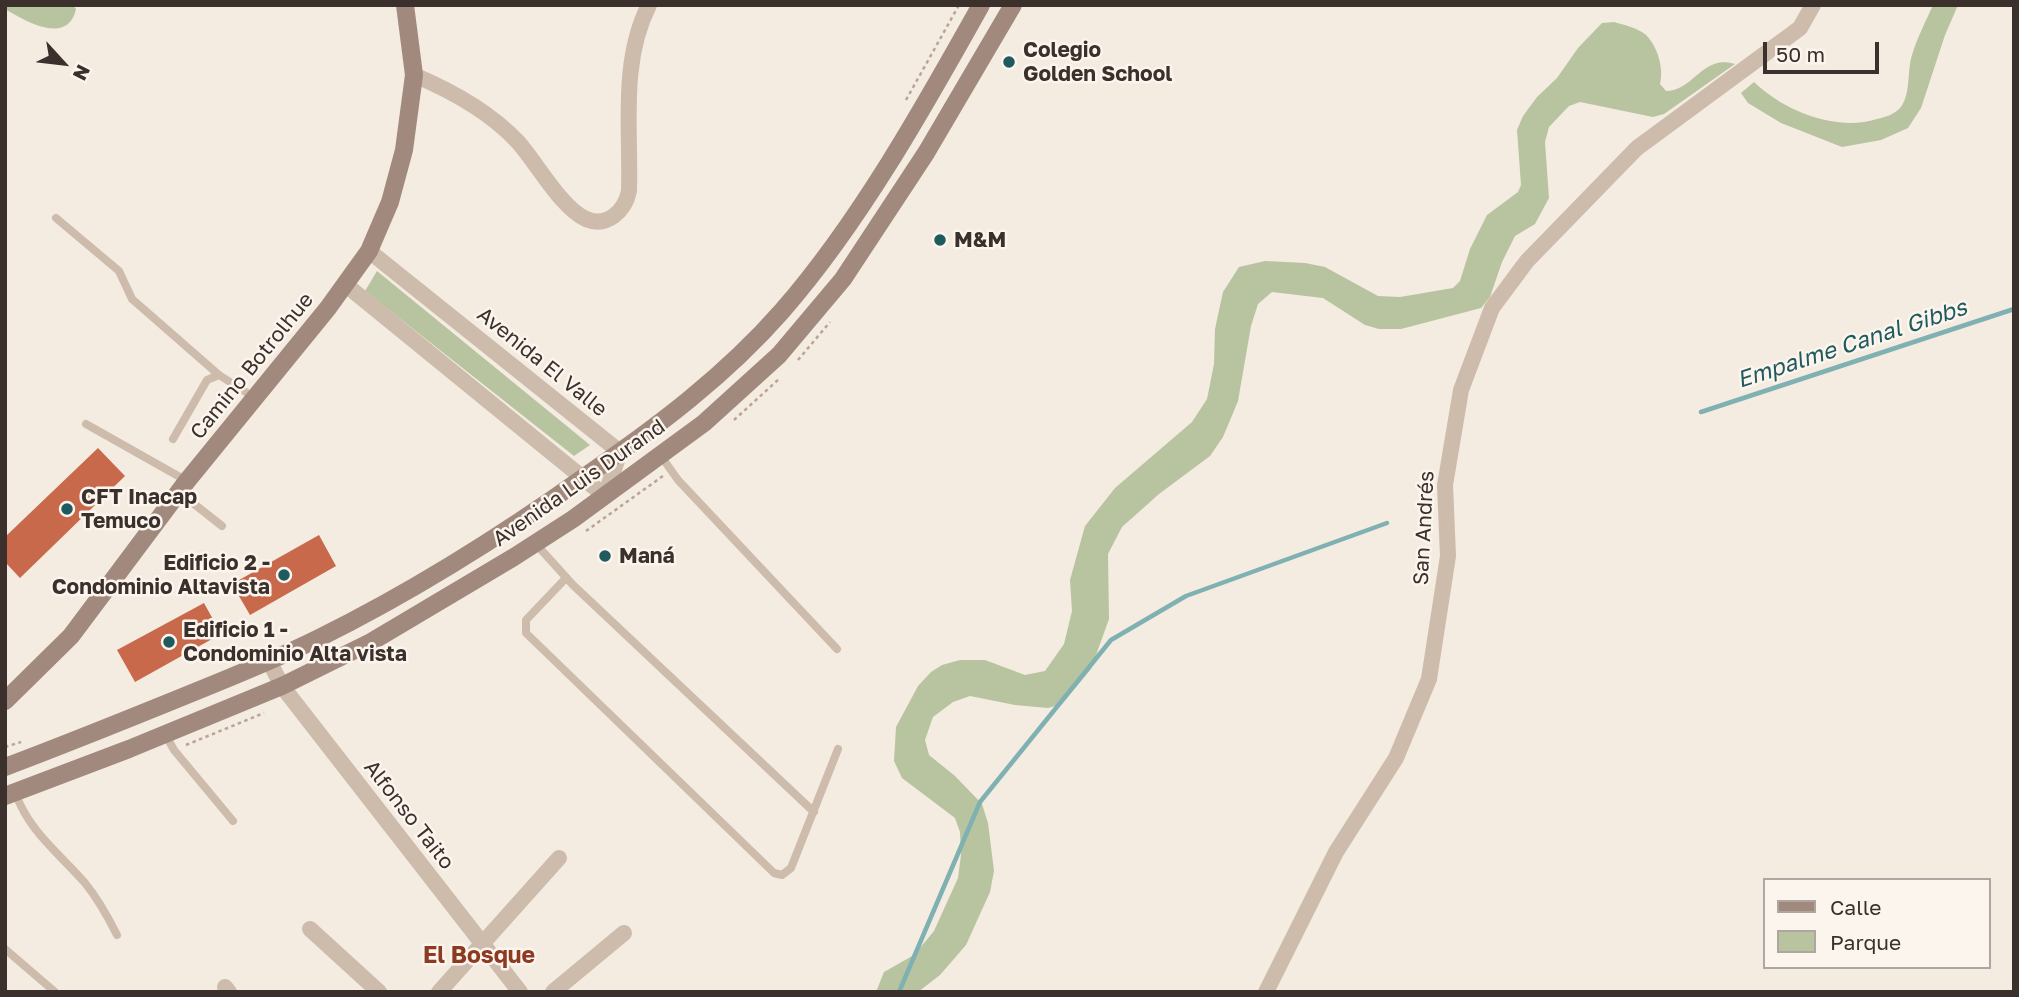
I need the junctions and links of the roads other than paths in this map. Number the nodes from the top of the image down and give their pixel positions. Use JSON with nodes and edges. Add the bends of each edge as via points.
{"nodes":[{"id":1,"x":405,"y":5,"type":"edge"},
{"id":2,"x":649,"y":5,"type":"edge"},
{"id":3,"x":981,"y":5,"type":"edge"},
{"id":4,"x":1013,"y":5,"type":"edge"},
{"id":5,"x":1813,"y":5,"type":"edge"},
{"id":6,"x":414,"y":75,"type":"junction"},
{"id":7,"x":56,"y":218,"type":"dead end"},
{"id":8,"x":369,"y":251,"type":"junction"},
{"id":9,"x":346,"y":285,"type":"junction"},
{"id":10,"x":219,"y":375,"type":"junction"},
{"id":11,"x":255,"y":398,"type":"junction"},
{"id":12,"x":86,"y":424,"type":"dead end"},
{"id":13,"x":173,"y":439,"type":"dead end"},
{"id":14,"x":620,"y":452,"type":"junction"},
{"id":15,"x":661,"y":456,"type":"junction"},
{"id":16,"x":583,"y":478,"type":"junction"},
{"id":17,"x":183,"y":486,"type":"junction"},
{"id":18,"x":605,"y":496,"type":"junction"},
{"id":19,"x":222,"y":526,"type":"dead end"},
{"id":20,"x":535,"y":543,"type":"junction"},
{"id":21,"x":565,"y":578,"type":"junction"},
{"id":22,"x":837,"y":649,"type":"dead end"},
{"id":23,"x":269,"y":661,"type":"junction"},
{"id":24,"x":282,"y":686,"type":"junction"},
{"id":25,"x":5,"y":701,"type":"edge"},
{"id":26,"x":165,"y":734,"type":"junction"},
{"id":27,"x":838,"y":749,"type":"dead end"},
{"id":28,"x":5,"y":767,"type":"edge"},
{"id":29,"x":10,"y":794,"type":"edge"},
{"id":30,"x":814,"y":812,"type":"junction"},
{"id":31,"x":233,"y":821,"type":"dead end"},
{"id":32,"x":559,"y":858,"type":"dead end"},
{"id":33,"x":310,"y":929,"type":"dead end"},
{"id":34,"x":624,"y":933,"type":"dead end"},
{"id":35,"x":117,"y":934,"type":"dead end"},
{"id":36,"x":482,"y":943,"type":"junction"},
{"id":37,"x":5,"y":949,"type":"edge"},
{"id":38,"x":55,"y":992,"type":"edge"},
{"id":39,"x":379,"y":992,"type":"edge"},
{"id":40,"x":439,"y":992,"type":"edge"},
{"id":41,"x":520,"y":992,"type":"edge"},
{"id":42,"x":553,"y":992,"type":"edge"},
{"id":43,"x":1266,"y":992,"type":"edge"}],
"edges":[{"from":1,"to":6,"type":"street","name":"Camino Botrolhue"},
{"from":2,"to":6,"type":"street","via":[[630,63],[629,191],[624,207],[605,220],[583,218],[518,142],[482,112]]},
{"from":3,"to":14,"type":"street","name":"Avenida Luis Durand","via":[[885,167],[802,288],[712,381]]},
{"from":4,"to":15,"type":"street","name":"Avenida Luis Durand","via":[[926,153],[830,297],[755,379]]},
{"from":5,"to":43,"type":"street","name":"San Andrés","via":[[1800,28],[1637,148],[1527,261],[1492,308],[1461,390],[1447,472],[1448,556],[1429,679],[1396,758],[1336,852]]},
{"from":6,"to":8,"type":"street","name":"Camino Botrolhue","via":[[404,150],[390,202]]},
{"from":7,"to":10,"type":"lane","via":[[120,271],[132,299]]},
{"from":8,"to":9,"type":"street","name":"Camino Botrolhue"},
{"from":8,"to":14,"type":"street","name":"Avenida El Valle"},
{"from":9,"to":11,"type":"street","name":"Camino Botrolhue"},
{"from":9,"to":16,"type":"street"},
{"from":10,"to":11,"type":"lane"},
{"from":10,"to":13,"type":"lane","via":[[207,380]]},
{"from":11,"to":17,"type":"street","name":"Camino Botrolhue"},
{"from":12,"to":17,"type":"lane"},
{"from":14,"to":16,"type":"street","name":"Avenida Luis Durand"},
{"from":14,"to":18,"type":"street"},
{"from":15,"to":18,"type":"street","name":"Avenida Luis Durand"},
{"from":15,"to":22,"type":"lane","via":[[678,480]]},
{"from":16,"to":18,"type":"street"},
{"from":16,"to":23,"type":"street","name":"Avenida Luis Durand","via":[[399,595]]},
{"from":17,"to":19,"type":"lane"},
{"from":17,"to":25,"type":"street","name":"Camino Botrolhue","via":[[71,636]]},
{"from":18,"to":20,"type":"street","name":"Avenida Luis Durand"},
{"from":20,"to":21,"type":"lane"},
{"from":20,"to":24,"type":"street","name":"Avenida Luis Durand","via":[[371,642]]},
{"from":21,"to":30,"type":"lane"},
{"from":21,"to":30,"type":"lane","via":[[526,621],[526,633],[774,873],[782,875],[791,868]]},
{"from":23,"to":24,"type":"street","name":"Alfonso Taito"},
{"from":23,"to":28,"type":"street","name":"Avenida Luis Durand"},
{"from":24,"to":26,"type":"street","name":"Avenida Luis Durand"},
{"from":24,"to":36,"type":"street","name":"Alfonso Taito"},
{"from":26,"to":29,"type":"street","name":"Avenida Luis Durand"},
{"from":26,"to":31,"type":"lane"},
{"from":27,"to":30,"type":"lane"},
{"from":29,"to":35,"type":"lane","via":[[33,828],[85,884]]},
{"from":32,"to":36,"type":"street"},
{"from":33,"to":39,"type":"street"},
{"from":34,"to":42,"type":"street"},
{"from":36,"to":40,"type":"street"},
{"from":36,"to":41,"type":"street","name":"Alfonso Taito"},
{"from":37,"to":38,"type":"lane"}]}
